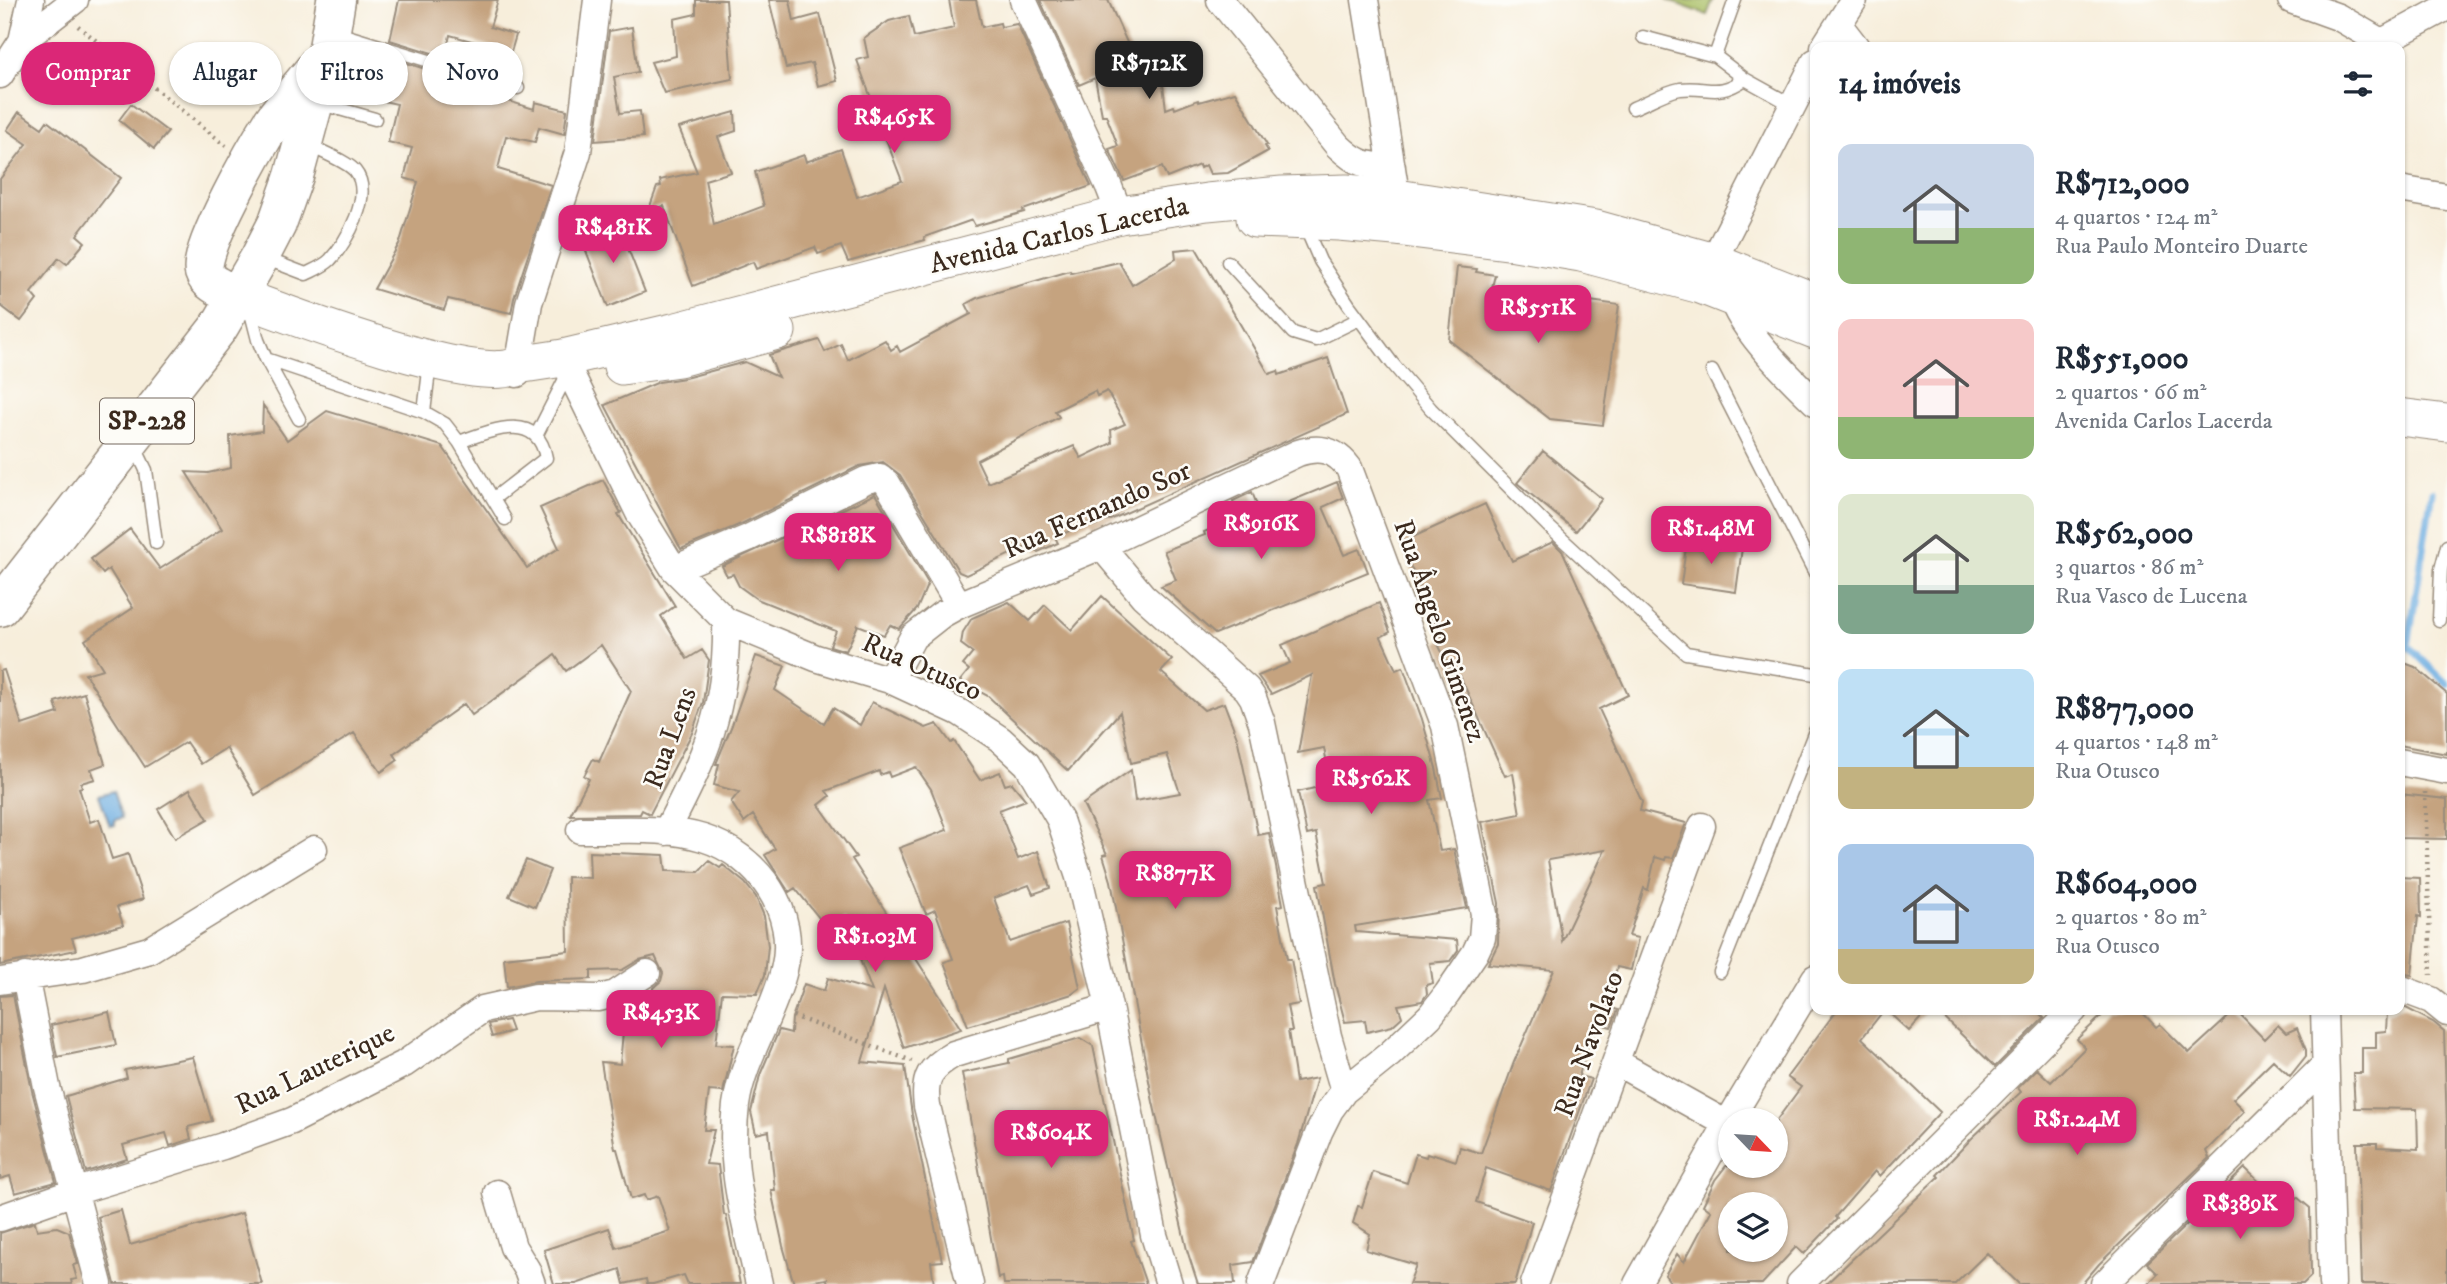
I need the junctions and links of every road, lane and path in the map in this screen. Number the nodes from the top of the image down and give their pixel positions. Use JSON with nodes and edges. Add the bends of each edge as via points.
{"nodes":[{"id":1,"x":31,"y":0,"type":"edge"},
{"id":2,"x":597,"y":0,"type":"edge"},
{"id":3,"x":1023,"y":0,"type":"edge"},
{"id":4,"x":1220,"y":0,"type":"edge"},
{"id":5,"x":1365,"y":0,"type":"edge"},
{"id":6,"x":1735,"y":0,"type":"edge"},
{"id":7,"x":1854,"y":0,"type":"edge"},
{"id":8,"x":2291,"y":0,"type":"edge"},
{"id":9,"x":2444,"y":5,"type":"edge"},
{"id":10,"x":68,"y":6,"type":"edge"},
{"id":11,"x":1839,"y":25,"type":"junction"},
{"id":12,"x":332,"y":28,"type":"edge"},
{"id":13,"x":1643,"y":37,"type":"dead end"},
{"id":14,"x":22,"y":41,"type":"junction"},
{"id":15,"x":1827,"y":42,"type":"edge"},
{"id":16,"x":1852,"y":42,"type":"edge"},
{"id":17,"x":2373,"y":42,"type":"edge"},
{"id":18,"x":2382,"y":42,"type":"edge"},
{"id":19,"x":1715,"y":56,"type":"junction"},
{"id":20,"x":422,"y":57,"type":"edge"},
{"id":21,"x":1810,"y":71,"type":"edge"},
{"id":22,"x":0,"y":75,"type":"edge"},
{"id":23,"x":1745,"y":79,"type":"junction"},
{"id":24,"x":313,"y":105,"type":"edge"},
{"id":25,"x":325,"y":105,"type":"edge"},
{"id":26,"x":1792,"y":105,"type":"junction"},
{"id":27,"x":1633,"y":108,"type":"dead end"},
{"id":28,"x":375,"y":119,"type":"dead end"},
{"id":29,"x":304,"y":142,"type":"junction"},
{"id":30,"x":236,"y":154,"type":"dead end"},
{"id":31,"x":2405,"y":190,"type":"edge"},
{"id":32,"x":1395,"y":197,"type":"junction"},
{"id":33,"x":2447,"y":197,"type":"edge"},
{"id":34,"x":1300,"y":207,"type":"junction"},
{"id":35,"x":1120,"y":215,"type":"junction"},
{"id":36,"x":260,"y":257,"type":"junction"},
{"id":37,"x":1227,"y":261,"type":"dead end"},
{"id":38,"x":1719,"y":278,"type":"junction"},
{"id":39,"x":243,"y":298,"type":"junction"},
{"id":40,"x":1810,"y":301,"type":"edge"},
{"id":41,"x":1359,"y":319,"type":"junction"},
{"id":42,"x":1810,"y":327,"type":"edge"},
{"id":43,"x":266,"y":359,"type":"junction"},
{"id":44,"x":430,"y":359,"type":"junction"},
{"id":45,"x":566,"y":364,"type":"junction"},
{"id":46,"x":515,"y":370,"type":"junction"},
{"id":47,"x":1712,"y":371,"type":"dead end"},
{"id":48,"x":1810,"y":397,"type":"edge"},
{"id":49,"x":424,"y":412,"type":"junction"},
{"id":50,"x":2405,"y":418,"type":"edge"},
{"id":51,"x":299,"y":419,"type":"dead end"},
{"id":52,"x":2447,"y":423,"type":"edge"},
{"id":53,"x":536,"y":436,"type":"junction"},
{"id":54,"x":132,"y":441,"type":"junction"},
{"id":55,"x":459,"y":442,"type":"junction"},
{"id":56,"x":2405,"y":443,"type":"edge"},
{"id":57,"x":1318,"y":448,"type":"joint"},
{"id":58,"x":2447,"y":449,"type":"edge"},
{"id":59,"x":493,"y":499,"type":"junction"},
{"id":60,"x":505,"y":519,"type":"dead end"},
{"id":61,"x":156,"y":543,"type":"dead end"},
{"id":62,"x":1101,"y":546,"type":"junction"},
{"id":63,"x":2447,"y":546,"type":"edge"},
{"id":64,"x":1810,"y":563,"type":"edge"},
{"id":65,"x":674,"y":569,"type":"junction"},
{"id":66,"x":959,"y":605,"type":"junction"},
{"id":67,"x":0,"y":607,"type":"edge"},
{"id":68,"x":2439,"y":620,"type":"dead end"},
{"id":69,"x":726,"y":621,"type":"junction"},
{"id":70,"x":1810,"y":673,"type":"edge"},
{"id":71,"x":890,"y":680,"type":"junction"},
{"id":72,"x":1810,"y":744,"type":"edge"},
{"id":73,"x":2423,"y":766,"type":"edge"},
{"id":74,"x":1702,"y":826,"type":"dead end"},
{"id":75,"x":580,"y":830,"type":"dead end"},
{"id":76,"x":666,"y":832,"type":"junction"},
{"id":77,"x":314,"y":849,"type":"dead end"},
{"id":78,"x":1720,"y":972,"type":"dead end"},
{"id":79,"x":647,"y":973,"type":"dead end"},
{"id":80,"x":13,"y":979,"type":"edge"},
{"id":81,"x":1810,"y":986,"type":"edge"},
{"id":82,"x":2405,"y":991,"type":"edge"},
{"id":83,"x":770,"y":1007,"type":"junction"},
{"id":84,"x":1110,"y":1007,"type":"junction"},
{"id":85,"x":2439,"y":1007,"type":"edge"},
{"id":86,"x":2069,"y":1015,"type":"edge"},
{"id":87,"x":2324,"y":1015,"type":"edge"},
{"id":88,"x":1616,"y":1062,"type":"junction"},
{"id":89,"x":2324,"y":1066,"type":"junction"},
{"id":90,"x":932,"y":1069,"type":"junction"},
{"id":91,"x":1344,"y":1091,"type":"junction"},
{"id":92,"x":1737,"y":1108,"type":"edge"},
{"id":93,"x":1718,"y":1119,"type":"edge"},
{"id":94,"x":1718,"y":1140,"type":"edge"},
{"id":95,"x":74,"y":1192,"type":"junction"},
{"id":96,"x":497,"y":1193,"type":"dead end"},
{"id":97,"x":0,"y":1218,"type":"edge"},
{"id":98,"x":1802,"y":1283,"type":"edge"},
{"id":99,"x":99,"y":1284,"type":"edge"},
{"id":100,"x":532,"y":1284,"type":"edge"},
{"id":101,"x":759,"y":1284,"type":"edge"},
{"id":102,"x":970,"y":1284,"type":"edge"},
{"id":103,"x":1169,"y":1284,"type":"edge"},
{"id":104,"x":1261,"y":1284,"type":"edge"},
{"id":105,"x":1534,"y":1284,"type":"edge"},
{"id":106,"x":1637,"y":1284,"type":"edge"},
{"id":107,"x":2104,"y":1284,"type":"edge"},
{"id":108,"x":2332,"y":1284,"type":"edge"}],
"edges":[{"from":1,"to":14,"type":"street"},
{"from":2,"to":46,"type":"street","via":[[578,152],[529,303]]},
{"from":3,"to":35,"type":"street"},
{"from":4,"to":32,"type":"street","via":[[1321,125]]},
{"from":5,"to":32,"type":"street"},
{"from":6,"to":19,"type":"lane"},
{"from":7,"to":11,"type":"street"},
{"from":8,"to":17,"type":"street","via":[[2338,18]]},
{"from":9,"to":18,"type":"street"},
{"from":10,"to":14,"type":"street"},
{"from":10,"to":30,"type":"path"},
{"from":11,"to":15,"type":"street"},
{"from":11,"to":16,"type":"street"},
{"from":12,"to":20,"type":"lane"},
{"from":12,"to":39,"type":"main road","via":[[256,150],[203,260],[203,271],[214,284]]},
{"from":13,"to":19,"type":"lane"},
{"from":14,"to":22,"type":"street"},
{"from":19,"to":23,"type":"lane"},
{"from":21,"to":26,"type":"street"},
{"from":23,"to":26,"type":"lane"},
{"from":23,"to":27,"type":"lane","via":[[1731,89],[1667,92]]},
{"from":24,"to":29,"type":"main road","number":"SP-228"},
{"from":25,"to":28,"type":"lane"},
{"from":26,"to":38,"type":"street"},
{"from":29,"to":36,"type":"main road","number":"SP-228","via":[[277,224]]},
{"from":29,"to":36,"type":"lane","via":[[354,169],[362,182],[362,197],[349,234],[328,262],[306,274]]},
{"from":31,"to":33,"type":"street"},
{"from":32,"to":34,"type":"main road","name":"Avenida Carlos Lacerda","via":[[1346,193]]},
{"from":32,"to":38,"type":"main road","name":"Avenida Carlos Lacerda","via":[[1596,229]]},
{"from":34,"to":35,"type":"main road","name":"Avenida Carlos Lacerda","via":[[1207,202]]},
{"from":34,"to":41,"type":"lane","via":[[1320,261]]},
{"from":34,"to":45,"type":"main road","name":"Avenida Carlos Lacerda","via":[[1073,250],[679,358]]},
{"from":35,"to":45,"type":"main road","name":"Avenida Carlos Lacerda"},
{"from":36,"to":39,"type":"main road","number":"SP-228"},
{"from":37,"to":41,"type":"lane","via":[[1293,333],[1316,340]]},
{"from":38,"to":40,"type":"main road","name":"Avenida Carlos Lacerda"},
{"from":38,"to":42,"type":"main road","name":"Avenida Carlos Lacerda"},
{"from":38,"to":48,"type":"street","via":[[1762,347]]},
{"from":39,"to":43,"type":"lane"},
{"from":39,"to":44,"type":"main road","name":"Avenida Carlos Lacerda"},
{"from":39,"to":54,"type":"main road","number":"SP-228"},
{"from":41,"to":70,"type":"lane","via":[[1431,409],[1549,527],[1686,653]]},
{"from":43,"to":49,"type":"lane"},
{"from":43,"to":51,"type":"lane"},
{"from":44,"to":46,"type":"main road","name":"Avenida Carlos Lacerda","via":[[472,369]]},
{"from":44,"to":49,"type":"lane"},
{"from":45,"to":46,"type":"main road","name":"Avenida Carlos Lacerda"},
{"from":45,"to":53,"type":"lane"},
{"from":45,"to":65,"type":"street","name":"Rua Otusco","via":[[639,513]]},
{"from":47,"to":64,"type":"lane"},
{"from":49,"to":55,"type":"lane","via":[[444,424]]},
{"from":50,"to":52,"type":"main road"},
{"from":53,"to":55,"type":"lane","via":[[504,426]]},
{"from":53,"to":59,"type":"lane","via":[[546,458]]},
{"from":54,"to":61,"type":"lane","via":[[146,470]]},
{"from":54,"to":67,"type":"main road","number":"SP-228"},
{"from":55,"to":59,"type":"lane"},
{"from":56,"to":58,"type":"main road"},
{"from":57,"to":62,"type":"street","name":"Rua Fernando Sor","via":[[1298,453]]},
{"from":57,"to":91,"type":"street","name":"Rua Ângelo Gimenez","via":[[1334,453],[1349,468],[1445,726],[1484,914],[1475,953],[1430,1016]]},
{"from":59,"to":60,"type":"lane"},
{"from":62,"to":66,"type":"street","name":"Rua Fernando Sor"},
{"from":62,"to":91,"type":"street","via":[[1143,596],[1253,698]]},
{"from":63,"to":68,"type":"lane"},
{"from":65,"to":66,"type":"street","via":[[880,477]]},
{"from":65,"to":69,"type":"street","name":"Rua Otusco"},
{"from":66,"to":71,"type":"street","name":"Rua Fernando Sor","via":[[913,637]]},
{"from":69,"to":71,"type":"street","name":"Rua Otusco","via":[[816,658]]},
{"from":69,"to":76,"type":"street","name":"Rua Lens","via":[[719,711],[695,776]]},
{"from":71,"to":84,"type":"street","name":"Rua Otusco","via":[[959,712],[1027,764],[1060,820],[1079,877]]},
{"from":72,"to":78,"type":"lane"},
{"from":73,"to":85,"type":"path"},
{"from":74,"to":88,"type":"street","name":"Rua Navolato"},
{"from":75,"to":76,"type":"street"},
{"from":76,"to":83,"type":"street","via":[[703,838],[726,850],[748,864],[776,897],[788,947]]},
{"from":77,"to":80,"type":"street","via":[[149,950],[83,969]]},
{"from":79,"to":95,"type":"street","name":"Rua Lauterique","via":[[615,994],[599,998],[536,997],[483,1009],[404,1064],[292,1121]]},
{"from":80,"to":95,"type":"street"},
{"from":81,"to":92,"type":"street"},
{"from":82,"to":85,"type":"street"},
{"from":83,"to":90,"type":"path"},
{"from":83,"to":101,"type":"street","via":[[739,1086],[733,1135],[735,1177]]},
{"from":84,"to":90,"type":"street","via":[[970,1048]]},
{"from":84,"to":103,"type":"street","name":"Rua Otusco","via":[[1154,1235]]},
{"from":86,"to":98,"type":"street"},
{"from":87,"to":89,"type":"street"},
{"from":88,"to":93,"type":"street"},
{"from":88,"to":105,"type":"street","name":"Rua Navolato"},
{"from":89,"to":107,"type":"street"},
{"from":89,"to":108,"type":"street"},
{"from":90,"to":102,"type":"street","via":[[925,1089],[927,1106]]},
{"from":91,"to":104,"type":"street","name":"Rua Ângelo Gimenez","via":[[1319,1132]]},
{"from":94,"to":106,"type":"street"},
{"from":95,"to":97,"type":"street","name":"Rua Lauterique"},
{"from":95,"to":99,"type":"street"},
{"from":96,"to":100,"type":"street","via":[[513,1247]]}]}
